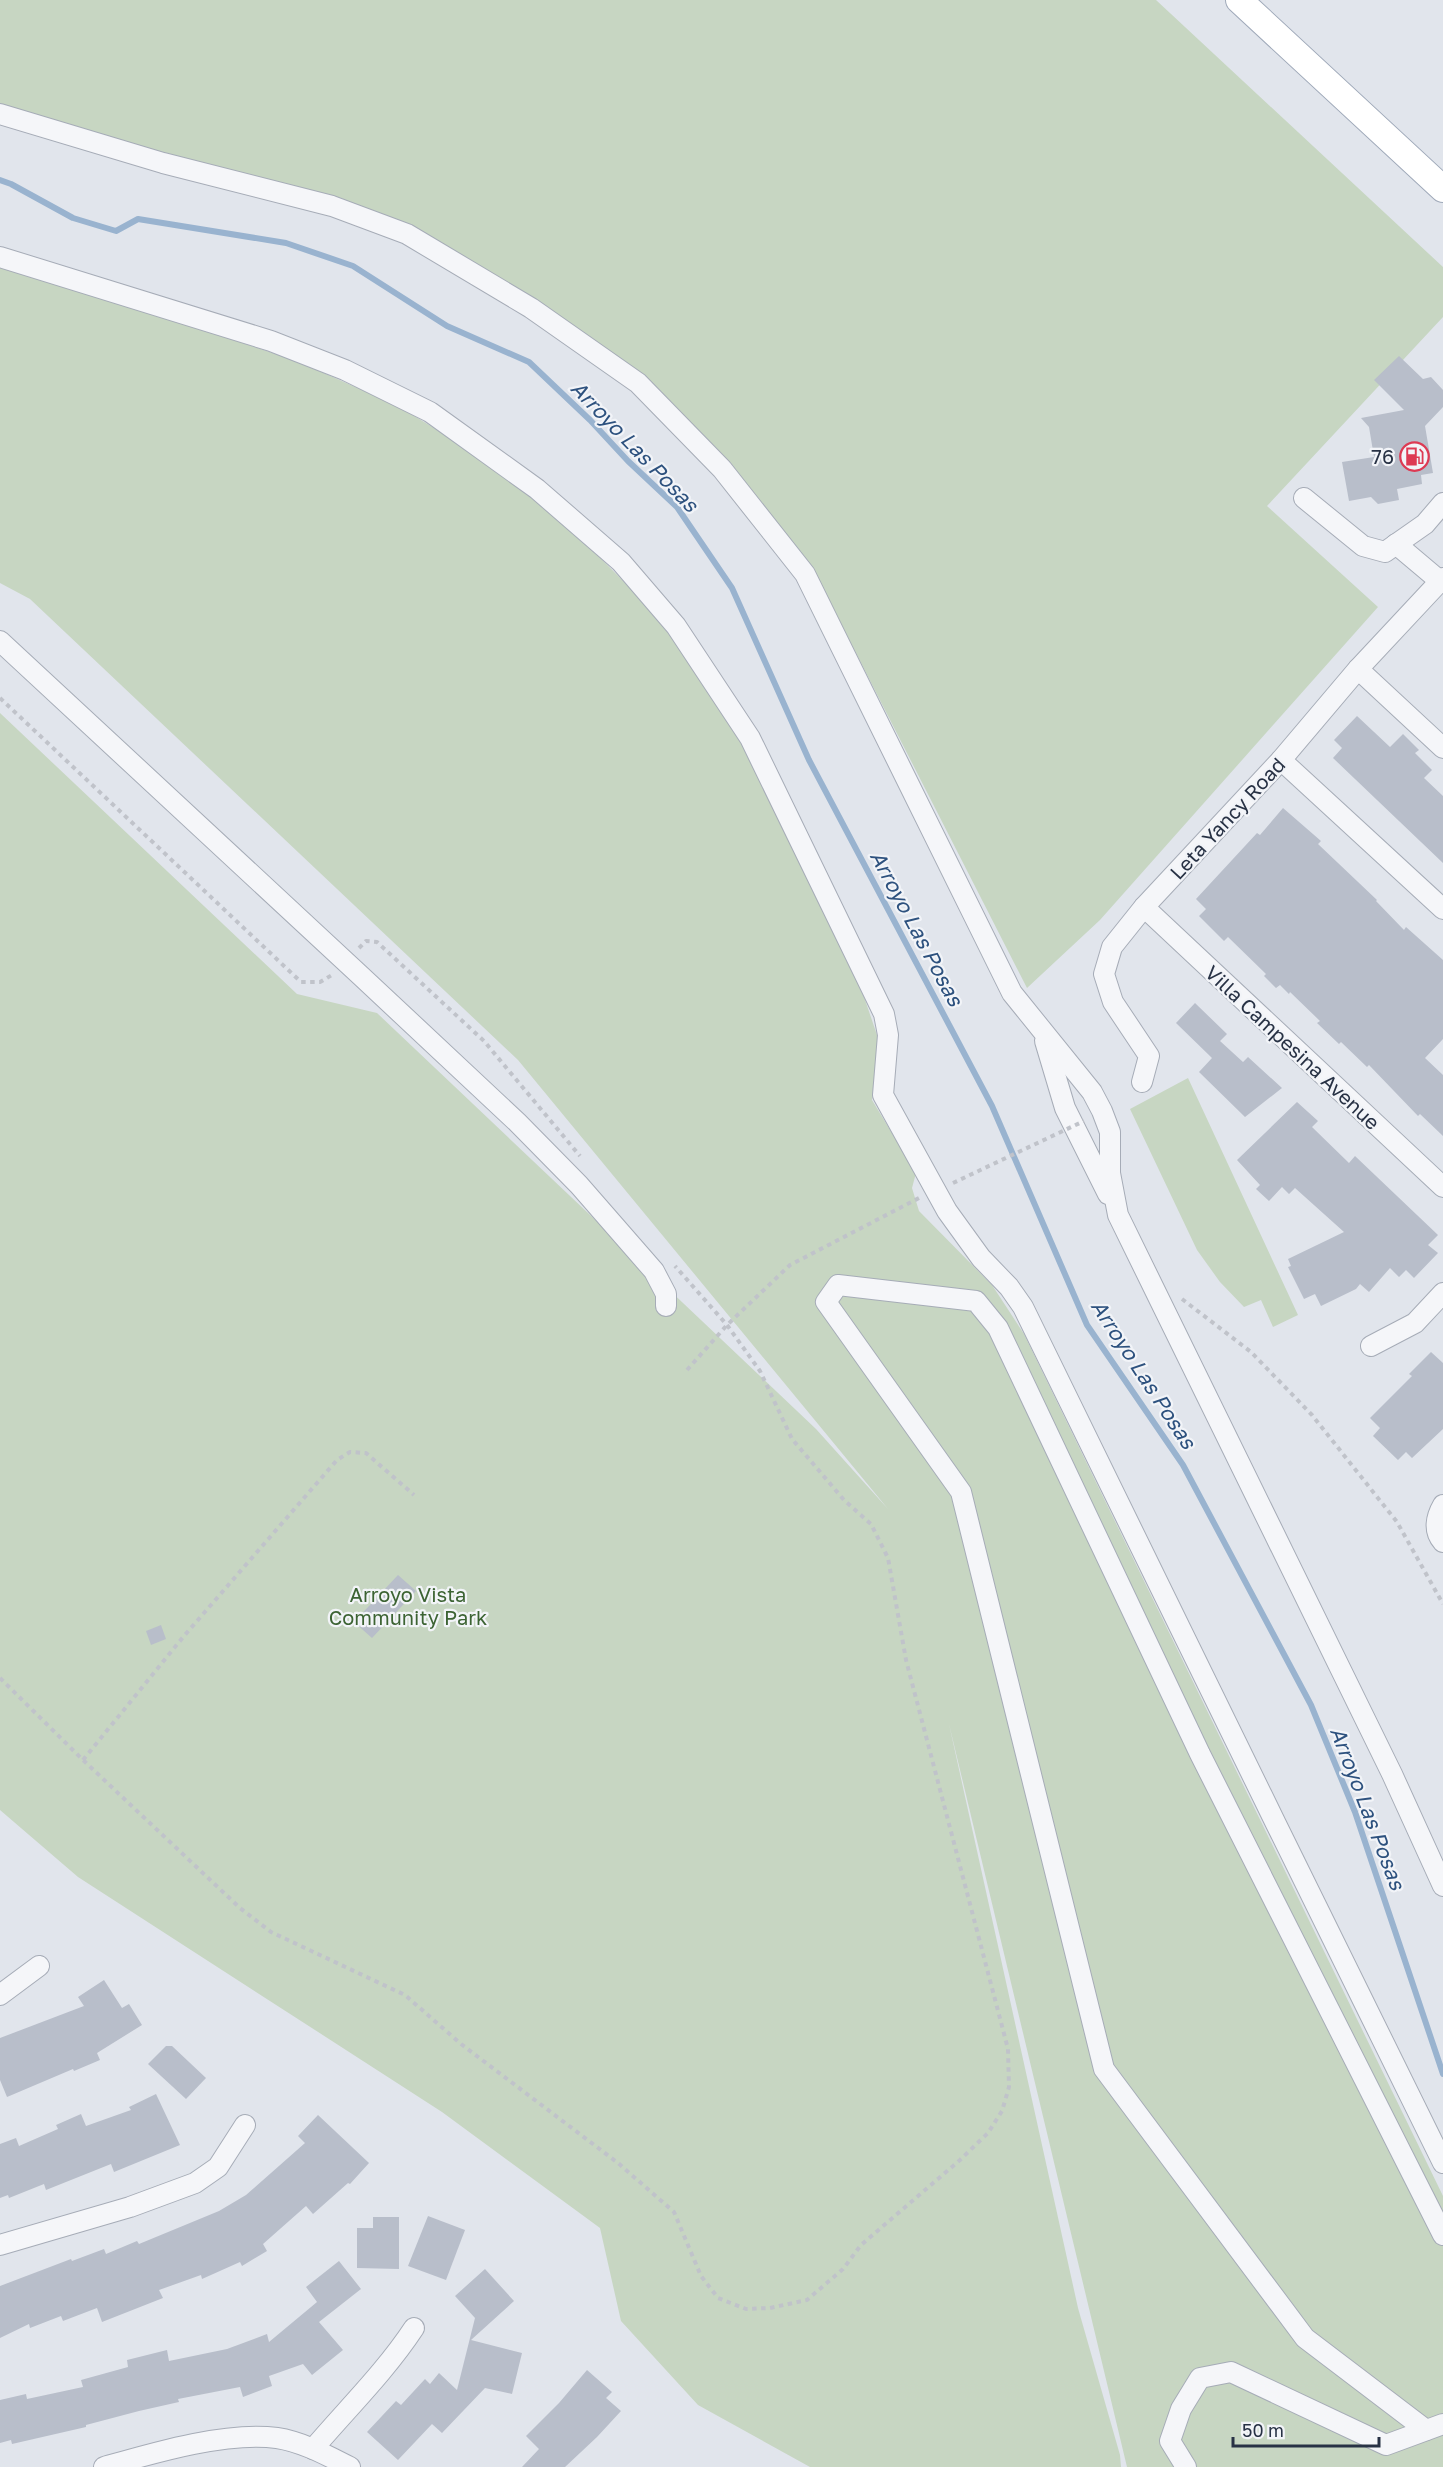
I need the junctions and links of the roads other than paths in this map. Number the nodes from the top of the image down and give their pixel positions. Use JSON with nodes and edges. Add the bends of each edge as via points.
{"nodes":[{"id":1,"x":1239,"y":0,"type":"edge"},
{"id":2,"x":0,"y":114,"type":"edge"},
{"id":3,"x":1443,"y":189,"type":"edge"},
{"id":4,"x":0,"y":257,"type":"edge"},
{"id":5,"x":1304,"y":498,"type":"dead end"},
{"id":6,"x":1443,"y":503,"type":"edge"},
{"id":7,"x":1396,"y":544,"type":"junction"},
{"id":8,"x":1442,"y":579,"type":"edge"},
{"id":9,"x":0,"y":641,"type":"edge"},
{"id":10,"x":1358,"y":669,"type":"junction"},
{"id":11,"x":1443,"y":748,"type":"edge"},
{"id":12,"x":1281,"y":760,"type":"junction"},
{"id":13,"x":1143,"y":907,"type":"junction"},
{"id":14,"x":1443,"y":909,"type":"edge"},
{"id":15,"x":1042,"y":1031,"type":"junction"},
{"id":16,"x":1142,"y":1082,"type":"dead end"},
{"id":17,"x":1443,"y":1187,"type":"edge"},
{"id":18,"x":1118,"y":1215,"type":"junction"},
{"id":19,"x":1443,"y":1293,"type":"edge"},
{"id":20,"x":666,"y":1306,"type":"dead end"},
{"id":21,"x":1371,"y":1346,"type":"dead end"},
{"id":22,"x":1443,"y":1505,"type":"edge"},
{"id":23,"x":1443,"y":1542,"type":"edge"},
{"id":24,"x":1443,"y":1886,"type":"edge"},
{"id":25,"x":39,"y":1966,"type":"dead end"},
{"id":26,"x":0,"y":1995,"type":"edge"},
{"id":27,"x":245,"y":2126,"type":"dead end"},
{"id":28,"x":1443,"y":2163,"type":"edge"},
{"id":29,"x":1443,"y":2235,"type":"edge"},
{"id":30,"x":0,"y":2245,"type":"edge"},
{"id":31,"x":414,"y":2328,"type":"dead end"},
{"id":32,"x":1434,"y":2427,"type":"edge"},
{"id":33,"x":313,"y":2449,"type":"junction"},
{"id":34,"x":104,"y":2467,"type":"edge"},
{"id":35,"x":351,"y":2467,"type":"edge"},
{"id":36,"x":1186,"y":2467,"type":"edge"}],
"edges":[{"from":1,"to":3,"type":"main road"},
{"from":2,"to":15,"type":"street","via":[[163,164],[332,206],[407,234],[531,308],[638,383],[722,469],[805,574],[1012,993]]},
{"from":4,"to":28,"type":"street","via":[[271,341],[345,370],[430,412],[537,489],[621,562],[676,626],[750,738],[884,1014],[888,1035],[884,1095],[944,1186],[981,1258],[1023,1307]]},
{"from":5,"to":7,"type":"street","via":[[1363,546],[1385,552]]},
{"from":6,"to":7,"type":"street","via":[[1425,524]]},
{"from":7,"to":8,"type":"street"},
{"from":8,"to":10,"type":"street","name":"Leta Yancy Road"},
{"from":9,"to":20,"type":"street","via":[[548,1154],[654,1271],[666,1294]]},
{"from":10,"to":11,"type":"street"},
{"from":10,"to":12,"type":"street","name":"Leta Yancy Road"},
{"from":12,"to":13,"type":"street","name":"Leta Yancy Road"},
{"from":12,"to":14,"type":"street"},
{"from":13,"to":16,"type":"street","name":"Leta Yancy Road","via":[[1112,946],[1104,974],[1113,1002],[1149,1056]]},
{"from":13,"to":17,"type":"street","name":"Villa Campesina Avenue"},
{"from":15,"to":18,"type":"street","via":[[1065,1108]]},
{"from":15,"to":18,"type":"street","via":[[1092,1092],[1102,1111],[1110,1132],[1110,1173]]},
{"from":18,"to":24,"type":"street"},
{"from":19,"to":21,"type":"street","via":[[1415,1323]]},
{"from":22,"to":23,"type":"street","via":[[1436,1523]]},
{"from":25,"to":26,"type":"street"},
{"from":27,"to":30,"type":"street","via":[[218,2167],[195,2183],[130,2207]]},
{"from":29,"to":32,"type":"street","via":[[1200,1754],[998,1328],[976,1301],[837,1285],[826,1302],[961,1492],[1104,2069],[1305,2338]]},
{"from":31,"to":33,"type":"street","via":[[392,2361]]},
{"from":32,"to":36,"type":"street","via":[[1386,2445],[1231,2372],[1200,2378],[1181,2409],[1170,2441]]},
{"from":33,"to":34,"type":"street","via":[[279,2438],[240,2438]]},
{"from":33,"to":35,"type":"street"}]}
